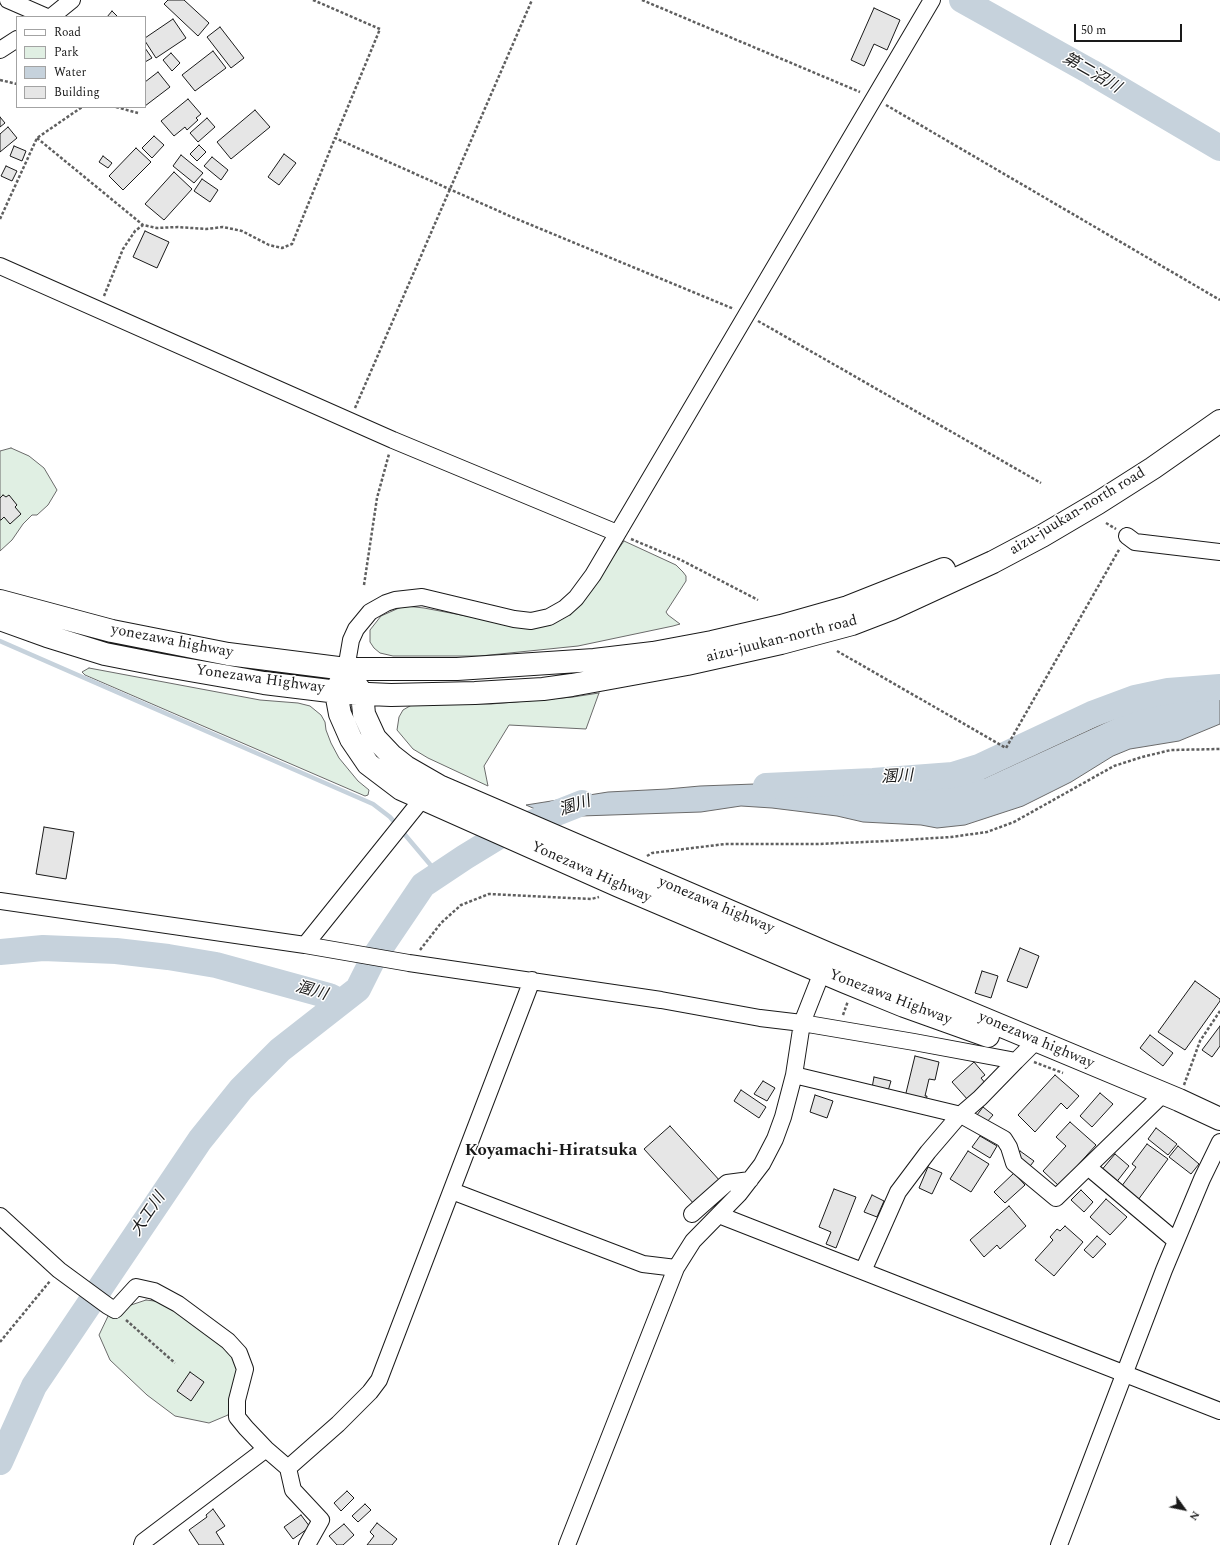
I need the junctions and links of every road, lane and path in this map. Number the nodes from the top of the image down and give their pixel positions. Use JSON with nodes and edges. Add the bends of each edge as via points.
{"nodes":[{"id":1,"x":8,"y":0,"type":"edge"},
{"id":2,"x":72,"y":0,"type":"edge"},
{"id":3,"x":312,"y":0,"type":"edge"},
{"id":4,"x":532,"y":0,"type":"edge"},
{"id":5,"x":642,"y":0,"type":"edge"},
{"id":6,"x":932,"y":0,"type":"edge"},
{"id":7,"x":45,"y":16,"type":"edge"},
{"id":8,"x":52,"y":16,"type":"edge"},
{"id":9,"x":16,"y":40,"type":"edge"},
{"id":10,"x":0,"y":50,"type":"edge"},
{"id":11,"x":0,"y":80,"type":"edge"},
{"id":12,"x":16,"y":84,"type":"edge"},
{"id":13,"x":874,"y":98,"type":"junction"},
{"id":14,"x":81,"y":108,"type":"edge"},
{"id":15,"x":120,"y":108,"type":"edge"},
{"id":16,"x":138,"y":113,"type":"dead end"},
{"id":17,"x":37,"y":138,"type":"junction"},
{"id":18,"x":335,"y":138,"type":"junction"},
{"id":19,"x":449,"y":190,"type":"junction"},
{"id":20,"x":0,"y":219,"type":"edge"},
{"id":21,"x":143,"y":225,"type":"junction"},
{"id":22,"x":0,"y":266,"type":"edge"},
{"id":23,"x":1220,"y":300,"type":"edge"},
{"id":24,"x":98,"y":309,"type":"junction"},
{"id":25,"x":748,"y":314,"type":"junction"},
{"id":26,"x":1220,"y":408,"type":"edge"},
{"id":27,"x":350,"y":420,"type":"junction"},
{"id":28,"x":1220,"y":421,"type":"edge"},
{"id":29,"x":393,"y":440,"type":"junction"},
{"id":30,"x":1041,"y":483,"type":"dead end"},
{"id":31,"x":617,"y":533,"type":"junction"},
{"id":32,"x":1127,"y":536,"type":"joint"},
{"id":33,"x":1220,"y":552,"type":"edge"},
{"id":34,"x":364,"y":585,"type":"dead end"},
{"id":35,"x":758,"y":600,"type":"dead end"},
{"id":36,"x":0,"y":601,"type":"edge"},
{"id":37,"x":0,"y":619,"type":"edge"},
{"id":38,"x":837,"y":651,"type":"dead end"},
{"id":39,"x":346,"y":669,"type":"junction"},
{"id":40,"x":337,"y":691,"type":"junction"},
{"id":41,"x":362,"y":693,"type":"junction"},
{"id":42,"x":1220,"y":749,"type":"edge"},
{"id":43,"x":430,"y":795,"type":"junction"},
{"id":44,"x":557,"y":848,"type":"junction"},
{"id":45,"x":628,"y":868,"type":"junction"},
{"id":46,"x":605,"y":895,"type":"dead end"},
{"id":47,"x":0,"y":900,"type":"edge"},
{"id":48,"x":305,"y":945,"type":"junction"},
{"id":49,"x":412,"y":963,"type":"junction"},
{"id":50,"x":825,"y":963,"type":"junction"},
{"id":51,"x":532,"y":980,"type":"junction"},
{"id":52,"x":849,"y":997,"type":"dead end"},
{"id":53,"x":1220,"y":1011,"type":"edge"},
{"id":54,"x":802,"y":1023,"type":"junction"},
{"id":55,"x":839,"y":1029,"type":"junction"},
{"id":56,"x":1027,"y":1050,"type":"junction"},
{"id":57,"x":794,"y":1075,"type":"junction"},
{"id":58,"x":1171,"y":1097,"type":"junction"},
{"id":59,"x":961,"y":1115,"type":"junction"},
{"id":60,"x":1220,"y":1119,"type":"edge"},
{"id":61,"x":1220,"y":1142,"type":"edge"},
{"id":62,"x":1088,"y":1167,"type":"junction"},
{"id":63,"x":750,"y":1180,"type":"junction"},
{"id":64,"x":452,"y":1191,"type":"junction"},
{"id":65,"x":692,"y":1214,"type":"dead end"},
{"id":66,"x":719,"y":1215,"type":"junction"},
{"id":67,"x":0,"y":1216,"type":"edge"},
{"id":68,"x":1176,"y":1241,"type":"junction"},
{"id":69,"x":676,"y":1268,"type":"junction"},
{"id":70,"x":59,"y":1270,"type":"junction"},
{"id":71,"x":863,"y":1271,"type":"junction"},
{"id":72,"x":111,"y":1308,"type":"junction"},
{"id":73,"x":0,"y":1342,"type":"edge"},
{"id":74,"x":174,"y":1363,"type":"dead end"},
{"id":75,"x":1125,"y":1373,"type":"junction"},
{"id":76,"x":1220,"y":1411,"type":"edge"},
{"id":77,"x":266,"y":1449,"type":"junction"},
{"id":78,"x":288,"y":1468,"type":"junction"},
{"id":79,"x":142,"y":1545,"type":"edge"},
{"id":80,"x":307,"y":1545,"type":"edge"},
{"id":81,"x":567,"y":1545,"type":"edge"},
{"id":82,"x":1059,"y":1545,"type":"edge"}],
"edges":[{"from":1,"to":7,"type":"street"},
{"from":2,"to":8,"type":"street"},
{"from":3,"to":18,"type":"path","via":[[380,30]]},
{"from":4,"to":19,"type":"path"},
{"from":5,"to":13,"type":"path"},
{"from":6,"to":13,"type":"street"},
{"from":9,"to":10,"type":"street"},
{"from":11,"to":12,"type":"path"},
{"from":13,"to":23,"type":"path"},
{"from":13,"to":25,"type":"street"},
{"from":14,"to":17,"type":"path"},
{"from":15,"to":16,"type":"path"},
{"from":17,"to":20,"type":"path"},
{"from":17,"to":21,"type":"path"},
{"from":18,"to":19,"type":"path"},
{"from":18,"to":21,"type":"path","via":[[292,244],[282,248],[269,245],[242,231],[223,227],[157,228]]},
{"from":19,"to":25,"type":"path"},
{"from":19,"to":27,"type":"path"},
{"from":21,"to":24,"type":"path","via":[[135,231],[123,249]]},
{"from":22,"to":24,"type":"street"},
{"from":24,"to":27,"type":"street"},
{"from":25,"to":30,"type":"path"},
{"from":25,"to":31,"type":"street"},
{"from":26,"to":39,"type":"highway","name":"aizu-juukan-north road","via":[[1092,495],[1036,526],[938,572],[848,607],[744,635],[631,656],[570,663],[457,669]]},
{"from":27,"to":29,"type":"street"},
{"from":28,"to":41,"type":"highway","name":"aizu-juukan-north road","via":[[1153,468],[1042,536],[944,585],[852,624],[767,647],[687,664],[544,689],[391,695]]},
{"from":29,"to":31,"type":"street"},
{"from":29,"to":34,"type":"path","via":[[377,498]]},
{"from":31,"to":35,"type":"path","via":[[681,560]]},
{"from":31,"to":39,"type":"street","via":[[581,592],[570,605],[549,617],[531,621],[422,597],[395,600],[370,612],[356,629],[351,640]]},
{"from":32,"to":33,"type":"street","via":[[1135,542]]},
{"from":32,"to":38,"type":"path","via":[[1006,748]]},
{"from":36,"to":39,"type":"highway","name":"yonezawa highway","via":[[112,631],[228,654]]},
{"from":37,"to":40,"type":"highway","name":"Yonezawa Highway","via":[[112,655],[264,683]]},
{"from":39,"to":40,"type":"highway","name":"yonezawa highway"},
{"from":39,"to":41,"type":"highway","name":"yonezawa highway"},
{"from":40,"to":41,"type":"highway","name":"aizu-juukan-north road"},
{"from":40,"to":43,"type":"highway","name":"Yonezawa Highway","via":[[344,726],[368,764],[401,788]]},
{"from":41,"to":43,"type":"highway","name":"yonezawa highway","via":[[364,714],[375,738],[406,767]]},
{"from":42,"to":45,"type":"path","via":[[1171,750],[1114,766],[1014,822],[987,832],[888,841],[725,844],[652,853]]},
{"from":43,"to":44,"type":"highway","name":"yonezawa highway"},
{"from":43,"to":48,"type":"street"},
{"from":44,"to":45,"type":"highway","name":"yonezawa highway"},
{"from":44,"to":50,"type":"highway","name":"Yonezawa Highway","via":[[619,886]]},
{"from":45,"to":50,"type":"highway","name":"yonezawa highway"},
{"from":46,"to":49,"type":"path","via":[[591,899],[489,894],[461,905],[441,923]]},
{"from":47,"to":48,"type":"street"},
{"from":48,"to":49,"type":"street"},
{"from":49,"to":51,"type":"street"},
{"from":50,"to":54,"type":"street"},
{"from":50,"to":56,"type":"highway","name":"yonezawa highway"},
{"from":51,"to":54,"type":"street"},
{"from":51,"to":64,"type":"street"},
{"from":52,"to":55,"type":"path"},
{"from":53,"to":58,"type":"path","via":[[1200,1041]]},
{"from":54,"to":55,"type":"street"},
{"from":54,"to":57,"type":"street"},
{"from":55,"to":56,"type":"street"},
{"from":56,"to":58,"type":"highway","name":"yonezawa highway","via":[[1138,1084]]},
{"from":56,"to":59,"type":"street"},
{"from":57,"to":59,"type":"street"},
{"from":57,"to":63,"type":"street","via":[[775,1139]]},
{"from":58,"to":60,"type":"highway"},
{"from":58,"to":62,"type":"street"},
{"from":59,"to":62,"type":"street","via":[[1004,1139],[1014,1163],[1056,1198]]},
{"from":59,"to":71,"type":"street","via":[[928,1152],[898,1192]]},
{"from":61,"to":68,"type":"street"},
{"from":62,"to":68,"type":"street"},
{"from":63,"to":65,"type":"street","via":[[727,1183]]},
{"from":63,"to":66,"type":"street"},
{"from":64,"to":69,"type":"street","via":[[643,1264]]},
{"from":64,"to":78,"type":"street","via":[[379,1380],[370,1392]]},
{"from":66,"to":69,"type":"street","via":[[693,1241]]},
{"from":66,"to":71,"type":"street"},
{"from":67,"to":70,"type":"street"},
{"from":68,"to":75,"type":"street"},
{"from":69,"to":81,"type":"street"},
{"from":70,"to":72,"type":"street"},
{"from":70,"to":73,"type":"path"},
{"from":71,"to":75,"type":"street"},
{"from":72,"to":74,"type":"path"},
{"from":72,"to":77,"type":"street","via":[[136,1287],[154,1291],[178,1304],[228,1341],[239,1353],[245,1369],[237,1400],[237,1416]]},
{"from":75,"to":76,"type":"street"},
{"from":75,"to":82,"type":"street"},
{"from":77,"to":78,"type":"street"},
{"from":77,"to":79,"type":"street"},
{"from":78,"to":80,"type":"street","via":[[293,1490],[321,1520]]}]}
